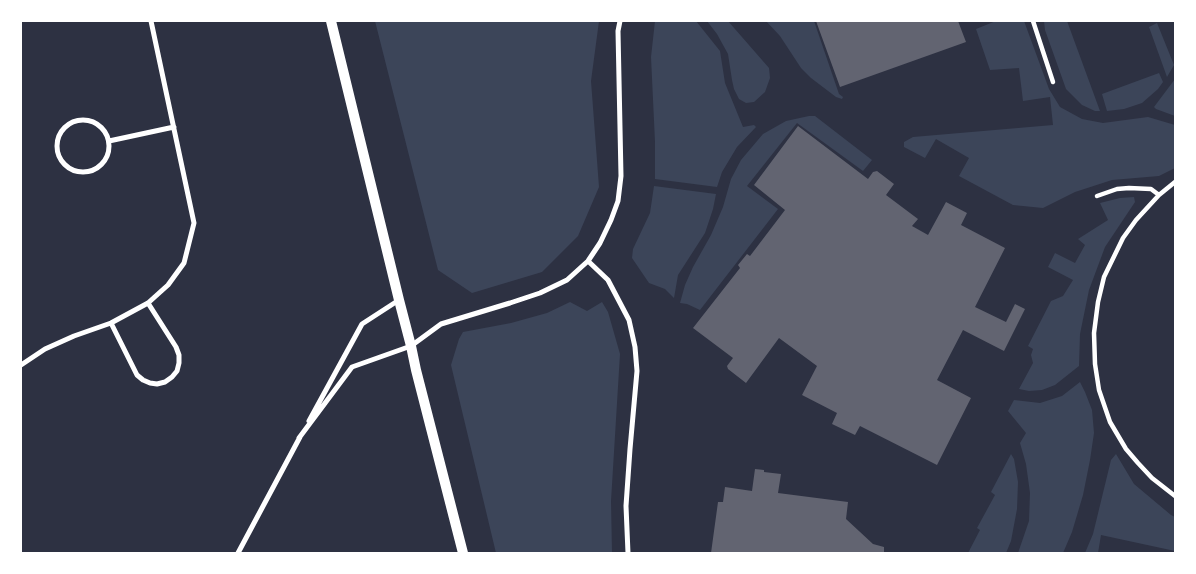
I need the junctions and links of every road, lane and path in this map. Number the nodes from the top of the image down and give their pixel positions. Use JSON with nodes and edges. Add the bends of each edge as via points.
{"nodes":[{"id":1,"x":151,"y":21,"type":"edge"},
{"id":2,"x":332,"y":21,"type":"edge"},
{"id":3,"x":620,"y":21,"type":"edge"},
{"id":4,"x":1032,"y":21,"type":"edge"},
{"id":5,"x":1053,"y":82,"type":"dead end"},
{"id":6,"x":174,"y":127,"type":"junction"},
{"id":7,"x":109,"y":141,"type":"junction"},
{"id":8,"x":1175,"y":182,"type":"edge"},
{"id":9,"x":1159,"y":195,"type":"junction"},
{"id":10,"x":1097,"y":196,"type":"dead end"},
{"id":11,"x":588,"y":261,"type":"junction"},
{"id":12,"x":399,"y":300,"type":"junction"},
{"id":13,"x":148,"y":304,"type":"junction"},
{"id":14,"x":111,"y":323,"type":"junction"},
{"id":15,"x":412,"y":346,"type":"junction"},
{"id":16,"x":21,"y":365,"type":"edge"},
{"id":17,"x":299,"y":438,"type":"junction"},
{"id":18,"x":1175,"y":496,"type":"edge"},
{"id":19,"x":238,"y":553,"type":"edge"},
{"id":20,"x":463,"y":553,"type":"edge"},
{"id":21,"x":628,"y":553,"type":"edge"}],
"edges":[{"from":1,"to":6,"type":"street"},
{"from":2,"to":12,"type":"main road"},
{"from":3,"to":11,"type":"street","via":[[621,176],[618,201],[600,243]]},
{"from":4,"to":5,"type":"street"},
{"from":6,"to":7,"type":"street"},
{"from":6,"to":13,"type":"street","via":[[194,223],[184,263]]},
{"from":7,"to":7,"type":"street","via":[[106,133],[94,122],[78,120],[63,128],[57,152],[60,160],[72,171],[88,172],[96,169],[107,157]]},
{"from":8,"to":9,"type":"street"},
{"from":9,"to":10,"type":"street","via":[[1151,189],[1129,188]]},
{"from":9,"to":18,"type":"street","via":[[1131,226],[1104,277],[1094,333],[1095,364],[1099,390],[1116,433],[1152,478]]},
{"from":11,"to":15,"type":"street","via":[[566,280],[540,293],[441,324]]},
{"from":11,"to":21,"type":"street","via":[[608,280],[629,320],[635,347],[637,371],[626,506]]},
{"from":12,"to":15,"type":"main road"},
{"from":12,"to":17,"type":"street","via":[[362,324]]},
{"from":13,"to":14,"type":"street"},
{"from":13,"to":14,"type":"street","via":[[179,355],[177,371],[165,382],[150,383],[137,375]]},
{"from":14,"to":16,"type":"street","via":[[46,348]]},
{"from":15,"to":17,"type":"street","via":[[352,367]]},
{"from":15,"to":20,"type":"main road"},
{"from":17,"to":19,"type":"street"}]}
